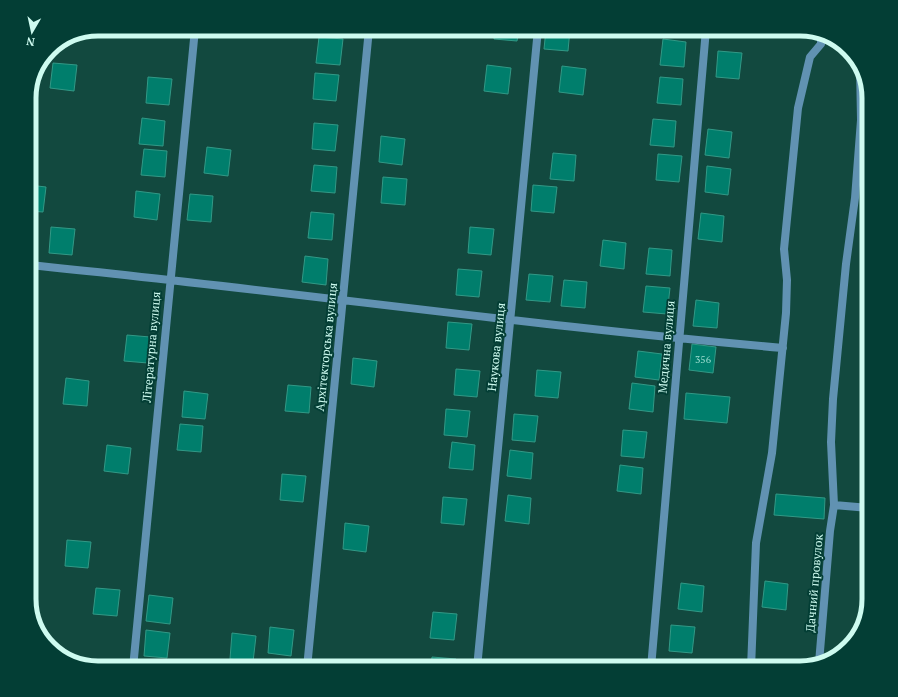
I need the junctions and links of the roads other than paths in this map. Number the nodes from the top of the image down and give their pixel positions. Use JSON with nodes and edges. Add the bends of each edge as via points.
{"nodes":[{"id":1,"x":194,"y":36,"type":"edge"},
{"id":2,"x":368,"y":36,"type":"edge"},
{"id":3,"x":537,"y":36,"type":"edge"},
{"id":4,"x":705,"y":36,"type":"edge"},
{"id":5,"x":821,"y":39,"type":"edge"},
{"id":6,"x":860,"y":82,"type":"edge"},
{"id":7,"x":36,"y":267,"type":"edge"},
{"id":8,"x":169,"y":279,"type":"junction"},
{"id":9,"x":343,"y":299,"type":"junction"},
{"id":10,"x":510,"y":319,"type":"junction"},
{"id":11,"x":679,"y":339,"type":"junction"},
{"id":12,"x":783,"y":348,"type":"junction"},
{"id":13,"x":834,"y":505,"type":"junction"},
{"id":14,"x":862,"y":507,"type":"edge"},
{"id":15,"x":819,"y":658,"type":"edge"},
{"id":16,"x":134,"y":661,"type":"edge"},
{"id":17,"x":308,"y":661,"type":"edge"},
{"id":18,"x":478,"y":661,"type":"edge"},
{"id":19,"x":653,"y":661,"type":"edge"},
{"id":20,"x":751,"y":661,"type":"edge"}],
"edges":[{"from":1,"to":8,"type":"street","name":"Літературна вулиця"},
{"from":2,"to":9,"type":"street","name":"Архітекторська вулиця"},
{"from":3,"to":10,"type":"street","name":"Наукова вулиця"},
{"from":4,"to":11,"type":"street","name":"Медична вулиця"},
{"from":5,"to":12,"type":"street","via":[[821,44],[810,57],[798,108],[784,249],[787,280]]},
{"from":6,"to":13,"type":"street","name":"Дачний провулок","via":[[855,198],[833,399],[831,442]]},
{"from":7,"to":8,"type":"street"},
{"from":8,"to":9,"type":"street"},
{"from":8,"to":16,"type":"street","name":"Літературна вулиця"},
{"from":9,"to":10,"type":"street"},
{"from":9,"to":17,"type":"street","name":"Архітекторська вулиця"},
{"from":10,"to":11,"type":"street"},
{"from":10,"to":18,"type":"street","name":"Наукова вулиця"},
{"from":11,"to":12,"type":"street"},
{"from":11,"to":19,"type":"street","name":"Медична вулиця"},
{"from":12,"to":20,"type":"street","via":[[772,453],[756,543]]},
{"from":13,"to":14,"type":"street"},
{"from":13,"to":15,"type":"street","name":"Дачний провулок"}]}
